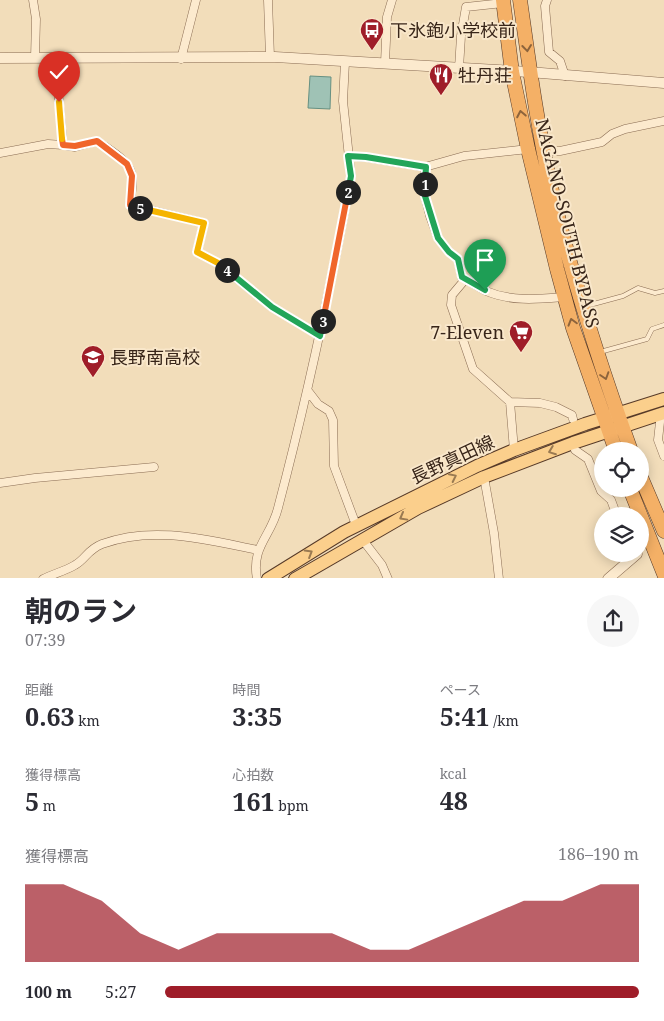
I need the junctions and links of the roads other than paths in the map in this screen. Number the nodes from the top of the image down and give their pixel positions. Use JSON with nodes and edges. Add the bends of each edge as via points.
{"nodes":[{"id":1,"x":33,"y":0,"type":"edge"},
{"id":2,"x":196,"y":0,"type":"edge"},
{"id":3,"x":268,"y":0,"type":"edge"},
{"id":4,"x":392,"y":0,"type":"edge"},
{"id":5,"x":520,"y":0,"type":"edge"},
{"id":6,"x":547,"y":0,"type":"edge"},
{"id":7,"x":503,"y":1,"type":"edge"},
{"id":8,"x":0,"y":58,"type":"edge"},
{"id":9,"x":35,"y":58,"type":"junction"},
{"id":10,"x":55,"y":58,"type":"junction"},
{"id":11,"x":270,"y":58,"type":"junction"},
{"id":12,"x":181,"y":59,"type":"junction"},
{"id":13,"x":345,"y":62,"type":"junction"},
{"id":14,"x":385,"y":63,"type":"junction"},
{"id":15,"x":459,"y":68,"type":"junction"},
{"id":16,"x":512,"y":72,"type":"junction"},
{"id":17,"x":530,"y":72,"type":"junction"},
{"id":18,"x":565,"y":76,"type":"junction"},
{"id":19,"x":664,"y":84,"type":"edge"},
{"id":20,"x":664,"y":121,"type":"edge"},
{"id":21,"x":63,"y":145,"type":"junction"},
{"id":22,"x":528,"y":149,"type":"junction"},
{"id":23,"x":544,"y":151,"type":"junction"},
{"id":24,"x":0,"y":153,"type":"edge"},
{"id":25,"x":348,"y":156,"type":"junction"},
{"id":26,"x":426,"y":167,"type":"junction"},
{"id":27,"x":462,"y":277,"type":"junction"},
{"id":28,"x":664,"y":290,"type":"edge"},
{"id":29,"x":564,"y":297,"type":"junction"},
{"id":30,"x":584,"y":307,"type":"junction"},
{"id":31,"x":664,"y":325,"type":"edge"},
{"id":32,"x":320,"y":336,"type":"junction"},
{"id":33,"x":598,"y":353,"type":"junction"},
{"id":34,"x":308,"y":391,"type":"junction"},
{"id":35,"x":664,"y":399,"type":"edge"},
{"id":36,"x":510,"y":402,"type":"junction"},
{"id":37,"x":618,"y":413,"type":"junction"},
{"id":38,"x":663,"y":413,"type":"edge"},
{"id":39,"x":603,"y":418,"type":"junction"},
{"id":40,"x":573,"y":419,"type":"dead end"},
{"id":41,"x":622,"y":427,"type":"junction"},
{"id":42,"x":608,"y":432,"type":"junction"},
{"id":43,"x":612,"y":442,"type":"edge"},
{"id":44,"x":628,"y":442,"type":"edge"},
{"id":45,"x":573,"y":443,"type":"junction"},
{"id":46,"x":514,"y":450,"type":"junction"},
{"id":47,"x":664,"y":456,"type":"edge"},
{"id":48,"x":154,"y":467,"type":"dead end"},
{"id":49,"x":484,"y":477,"type":"junction"},
{"id":50,"x":0,"y":483,"type":"edge"},
{"id":51,"x":649,"y":496,"type":"edge"},
{"id":52,"x":614,"y":507,"type":"edge"},
{"id":53,"x":356,"y":525,"type":"junction"},
{"id":54,"x":664,"y":530,"type":"edge"},
{"id":55,"x":362,"y":539,"type":"junction"},
{"id":56,"x":649,"y":543,"type":"edge"},
{"id":57,"x":258,"y":550,"type":"junction"},
{"id":58,"x":649,"y":553,"type":"edge"},
{"id":59,"x":622,"y":562,"type":"edge"},
{"id":60,"x":664,"y":574,"type":"edge"},
{"id":61,"x":43,"y":578,"type":"edge"},
{"id":62,"x":257,"y":578,"type":"edge"},
{"id":63,"x":268,"y":578,"type":"edge"},
{"id":64,"x":295,"y":578,"type":"edge"},
{"id":65,"x":388,"y":578,"type":"edge"},
{"id":66,"x":499,"y":578,"type":"edge"},
{"id":67,"x":608,"y":578,"type":"edge"}],
"edges":[{"from":1,"to":9,"type":"street"},
{"from":2,"to":12,"type":"street"},
{"from":3,"to":11,"type":"street"},
{"from":4,"to":14,"type":"street","via":[[387,17]]},
{"from":5,"to":17,"type":"highway","name":"NAGANO-SOUTH BYPASS","one_way":true},
{"from":6,"to":18,"type":"street","via":[[549,52],[560,61]]},
{"from":7,"to":15,"type":"street","via":[[466,7]]},
{"from":7,"to":16,"type":"highway","name":"NAGANO-SOUTH BYPASS"},
{"from":8,"to":9,"type":"street"},
{"from":9,"to":10,"type":"street"},
{"from":10,"to":12,"type":"street"},
{"from":10,"to":21,"type":"street"},
{"from":11,"to":12,"type":"street"},
{"from":11,"to":13,"type":"street"},
{"from":13,"to":14,"type":"street"},
{"from":13,"to":25,"type":"street"},
{"from":14,"to":15,"type":"street"},
{"from":15,"to":16,"type":"street"},
{"from":16,"to":17,"type":"street"},
{"from":22,"to":16,"type":"highway","name":"NAGANO-SOUTH BYPASS","one_way":true},
{"from":17,"to":18,"type":"street"},
{"from":17,"to":23,"type":"highway","name":"NAGANO-SOUTH BYPASS"},
{"from":18,"to":19,"type":"street"},
{"from":20,"to":23,"type":"street","via":[[625,129],[602,142]]},
{"from":21,"to":24,"type":"street","via":[[48,144]]},
{"from":21,"to":32,"type":"street","via":[[97,141],[127,164],[132,176],[130,205],[204,223],[197,252],[218,263],[272,307]]},
{"from":22,"to":26,"type":"street","via":[[464,156]]},
{"from":22,"to":29,"type":"highway","name":"NAGANO-SOUTH BYPASS"},
{"from":23,"to":30,"type":"highway","name":"NAGANO-SOUTH BYPASS"},
{"from":25,"to":26,"type":"street"},
{"from":25,"to":32,"type":"street","via":[[350,186]]},
{"from":26,"to":27,"type":"street","via":[[425,196],[430,216],[438,238],[458,259]]},
{"from":27,"to":29,"type":"street","via":[[501,296],[531,299]]},
{"from":27,"to":36,"type":"street","via":[[463,282],[452,294],[451,305],[473,369]]},
{"from":28,"to":30,"type":"lane","via":[[655,293],[638,288],[623,296]]},
{"from":39,"to":29,"type":"highway","name":"NAGANO-SOUTH BYPASS","one_way":true},
{"from":30,"to":33,"type":"highway","name":"NAGANO-SOUTH BYPASS"},
{"from":31,"to":33,"type":"lane","via":[[652,329],[647,339]]},
{"from":32,"to":34,"type":"street"},
{"from":33,"to":37,"type":"highway","name":"NAGANO-SOUTH BYPASS","one_way":true},
{"from":34,"to":53,"type":"street","via":[[318,404],[329,410],[333,420],[334,466]]},
{"from":34,"to":57,"type":"street","via":[[275,519]]},
{"from":35,"to":37,"type":"main road","name":"長野真田線"},
{"from":36,"to":40,"type":"street","via":[[556,407],[572,415]]},
{"from":36,"to":46,"type":"street"},
{"from":37,"to":39,"type":"main road","name":"長野真田線"},
{"from":37,"to":41,"type":"highway","name":"NAGANO-SOUTH BYPASS"},
{"from":38,"to":41,"type":"main road","name":"長野真田線"},
{"from":38,"to":47,"type":"street","via":[[658,440]]},
{"from":39,"to":42,"type":"highway","name":"NAGANO-SOUTH BYPASS"},
{"from":39,"to":46,"type":"main road","name":"長野真田線"},
{"from":41,"to":42,"type":"main road","name":"長野真田線"},
{"from":41,"to":44,"type":"highway","name":"NAGANO-SOUTH BYPASS"},
{"from":42,"to":43,"type":"highway","name":"NAGANO-SOUTH BYPASS"},
{"from":42,"to":45,"type":"main road","name":"長野真田線"},
{"from":45,"to":49,"type":"main road","name":"長野真田線","one_way":true},
{"from":45,"to":52,"type":"street","via":[[575,450],[588,459],[601,491]]},
{"from":53,"to":46,"type":"main road","name":"長野真田線","one_way":true},
{"from":48,"to":50,"type":"street"},
{"from":49,"to":55,"type":"main road","name":"長野真田線","one_way":true},
{"from":49,"to":66,"type":"street"},
{"from":51,"to":54,"type":"highway"},
{"from":63,"to":53,"type":"main road","name":"長野真田線","one_way":true},
{"from":54,"to":56,"type":"street"},
{"from":55,"to":64,"type":"main road","name":"長野真田線"},
{"from":55,"to":65,"type":"street"},
{"from":57,"to":61,"type":"street","via":[[165,534],[132,536],[90,550],[77,564]]},
{"from":57,"to":62,"type":"street"},
{"from":58,"to":60,"type":"highway"},
{"from":59,"to":67,"type":"street"}]}
